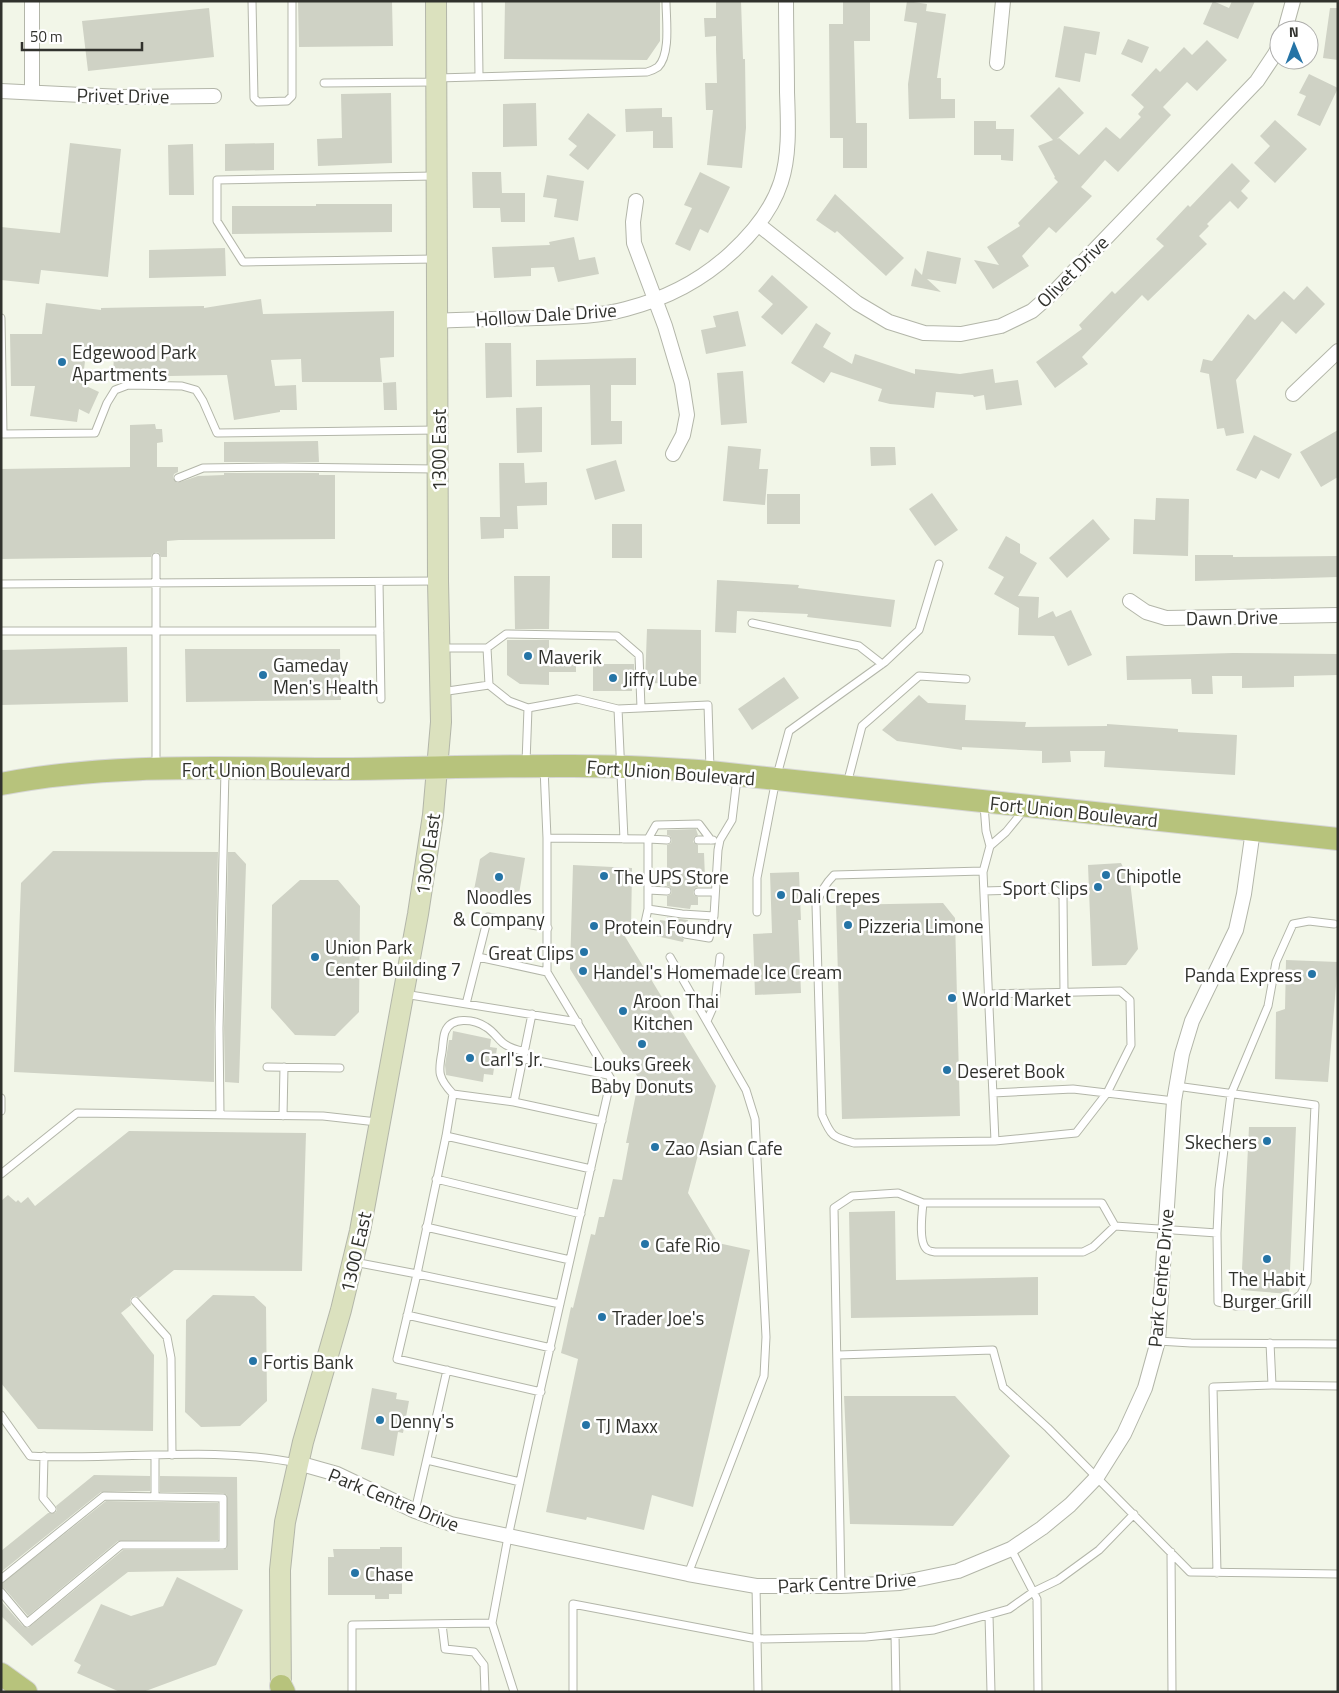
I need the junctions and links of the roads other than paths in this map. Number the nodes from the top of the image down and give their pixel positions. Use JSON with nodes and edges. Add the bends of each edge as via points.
{"nodes":[{"id":1,"x":32,"y":1,"type":"edge"},
{"id":2,"x":252,"y":1,"type":"edge"},
{"id":3,"x":292,"y":1,"type":"edge"},
{"id":4,"x":436,"y":1,"type":"edge"},
{"id":5,"x":478,"y":1,"type":"edge"},
{"id":6,"x":666,"y":1,"type":"edge"},
{"id":7,"x":786,"y":1,"type":"edge"},
{"id":8,"x":1003,"y":1,"type":"edge"},
{"id":9,"x":1293,"y":1,"type":"edge"},
{"id":10,"x":1288,"y":20,"type":"edge"},
{"id":11,"x":997,"y":63,"type":"dead end"},
{"id":12,"x":1269,"y":63,"type":"edge"},
{"id":13,"x":479,"y":76,"type":"junction"},
{"id":14,"x":437,"y":80,"type":"junction"},
{"id":15,"x":324,"y":83,"type":"dead end"},
{"id":16,"x":1,"y":90,"type":"edge"},
{"id":17,"x":32,"y":91,"type":"junction"},
{"id":18,"x":214,"y":96,"type":"dead end"},
{"id":19,"x":437,"y":176,"type":"junction"},
{"id":20,"x":636,"y":201,"type":"dead end"},
{"id":21,"x":759,"y":225,"type":"junction"},
{"id":22,"x":437,"y":258,"type":"junction"},
{"id":23,"x":655,"y":300,"type":"junction"},
{"id":24,"x":1,"y":318,"type":"edge"},
{"id":25,"x":437,"y":321,"type":"junction"},
{"id":26,"x":1338,"y":350,"type":"edge"},
{"id":27,"x":1293,"y":394,"type":"dead end"},
{"id":28,"x":437,"y":430,"type":"junction"},
{"id":29,"x":673,"y":454,"type":"dead end"},
{"id":30,"x":438,"y":469,"type":"junction"},
{"id":31,"x":178,"y":478,"type":"dead end"},
{"id":32,"x":156,"y":557,"type":"dead end"},
{"id":33,"x":940,"y":564,"type":"dead end"},
{"id":34,"x":438,"y":581,"type":"junction"},
{"id":35,"x":379,"y":582,"type":"junction"},
{"id":36,"x":1,"y":584,"type":"edge"},
{"id":37,"x":156,"y":584,"type":"junction"},
{"id":38,"x":1130,"y":602,"type":"dead end"},
{"id":39,"x":1338,"y":616,"type":"edge"},
{"id":40,"x":752,"y":624,"type":"dead end"},
{"id":41,"x":1,"y":631,"type":"edge"},
{"id":42,"x":156,"y":631,"type":"junction"},
{"id":43,"x":380,"y":631,"type":"junction"},
{"id":44,"x":440,"y":648,"type":"junction"},
{"id":45,"x":487,"y":648,"type":"junction"},
{"id":46,"x":882,"y":664,"type":"junction"},
{"id":47,"x":966,"y":679,"type":"dead end"},
{"id":48,"x":489,"y":685,"type":"junction"},
{"id":49,"x":440,"y":692,"type":"junction"},
{"id":50,"x":381,"y":699,"type":"dead end"},
{"id":51,"x":528,"y":708,"type":"junction"},
{"id":52,"x":641,"y":708,"type":"junction"},
{"id":53,"x":618,"y":709,"type":"junction"},
{"id":54,"x":535,"y":766,"type":"junction"},
{"id":55,"x":621,"y":766,"type":"junction"},
{"id":56,"x":437,"y":768,"type":"junction"},
{"id":57,"x":156,"y":769,"type":"junction"},
{"id":58,"x":225,"y":769,"type":"junction"},
{"id":59,"x":710,"y":772,"type":"junction"},
{"id":60,"x":737,"y":775,"type":"junction"},
{"id":61,"x":776,"y":779,"type":"junction"},
{"id":62,"x":1,"y":784,"type":"edge"},
{"id":63,"x":846,"y":787,"type":"junction"},
{"id":64,"x":984,"y":802,"type":"junction"},
{"id":65,"x":1028,"y":807,"type":"junction"},
{"id":66,"x":1253,"y":830,"type":"junction"},
{"id":67,"x":547,"y":838,"type":"junction"},
{"id":68,"x":624,"y":839,"type":"junction"},
{"id":69,"x":648,"y":839,"type":"junction"},
{"id":70,"x":1338,"y":839,"type":"edge"},
{"id":71,"x":667,"y":840,"type":"dead end"},
{"id":72,"x":698,"y":840,"type":"dead end"},
{"id":73,"x":711,"y":840,"type":"junction"},
{"id":74,"x":720,"y":840,"type":"junction"},
{"id":75,"x":990,"y":846,"type":"junction"},
{"id":76,"x":984,"y":871,"type":"junction"},
{"id":77,"x":648,"y":890,"type":"junction"},
{"id":78,"x":667,"y":891,"type":"dead end"},
{"id":79,"x":984,"y":891,"type":"junction"},
{"id":80,"x":698,"y":892,"type":"dead end"},
{"id":81,"x":714,"y":892,"type":"junction"},
{"id":82,"x":648,"y":909,"type":"junction"},
{"id":83,"x":756,"y":912,"type":"dead end"},
{"id":84,"x":714,"y":916,"type":"junction"},
{"id":85,"x":1334,"y":924,"type":"dead end"},
{"id":86,"x":548,"y":928,"type":"junction"},
{"id":87,"x":658,"y":930,"type":"dead end"},
{"id":88,"x":685,"y":934,"type":"dead end"},
{"id":89,"x":478,"y":957,"type":"junction"},
{"id":90,"x":670,"y":957,"type":"dead end"},
{"id":91,"x":720,"y":957,"type":"dead end"},
{"id":92,"x":547,"y":972,"type":"junction"},
{"id":93,"x":1064,"y":992,"type":"junction"},
{"id":94,"x":404,"y":994,"type":"junction"},
{"id":95,"x":989,"y":994,"type":"junction"},
{"id":96,"x":466,"y":1004,"type":"junction"},
{"id":97,"x":532,"y":1014,"type":"junction"},
{"id":98,"x":707,"y":1021,"type":"junction"},
{"id":99,"x":578,"y":1022,"type":"junction"},
{"id":100,"x":524,"y":1055,"type":"junction"},
{"id":101,"x":267,"y":1067,"type":"dead end"},
{"id":102,"x":284,"y":1067,"type":"junction"},
{"id":103,"x":340,"y":1068,"type":"dead end"},
{"id":104,"x":608,"y":1075,"type":"junction"},
{"id":105,"x":1176,"y":1086,"type":"junction"},
{"id":106,"x":993,"y":1093,"type":"junction"},
{"id":107,"x":1107,"y":1093,"type":"junction"},
{"id":108,"x":453,"y":1094,"type":"junction"},
{"id":109,"x":1231,"y":1094,"type":"junction"},
{"id":110,"x":1,"y":1098,"type":"edge"},
{"id":111,"x":514,"y":1102,"type":"junction"},
{"id":112,"x":1174,"y":1102,"type":"junction"},
{"id":113,"x":1,"y":1111,"type":"edge"},
{"id":114,"x":220,"y":1115,"type":"junction"},
{"id":115,"x":284,"y":1116,"type":"junction"},
{"id":116,"x":602,"y":1121,"type":"junction"},
{"id":117,"x":380,"y":1122,"type":"junction"},
{"id":118,"x":446,"y":1136,"type":"junction"},
{"id":119,"x":995,"y":1141,"type":"junction"},
{"id":120,"x":591,"y":1170,"type":"junction"},
{"id":121,"x":1,"y":1174,"type":"edge"},
{"id":122,"x":436,"y":1179,"type":"junction"},
{"id":123,"x":923,"y":1203,"type":"junction"},
{"id":124,"x":581,"y":1214,"type":"junction"},
{"id":125,"x":1115,"y":1226,"type":"junction"},
{"id":126,"x":426,"y":1227,"type":"junction"},
{"id":127,"x":1165,"y":1230,"type":"junction"},
{"id":128,"x":1217,"y":1233,"type":"junction"},
{"id":129,"x":570,"y":1260,"type":"junction"},
{"id":130,"x":354,"y":1262,"type":"junction"},
{"id":131,"x":417,"y":1274,"type":"junction"},
{"id":132,"x":135,"y":1301,"type":"dead end"},
{"id":133,"x":560,"y":1304,"type":"junction"},
{"id":134,"x":407,"y":1315,"type":"junction"},
{"id":135,"x":1158,"y":1341,"type":"junction"},
{"id":136,"x":1270,"y":1343,"type":"junction"},
{"id":137,"x":1338,"y":1344,"type":"edge"},
{"id":138,"x":551,"y":1348,"type":"junction"},
{"id":139,"x":838,"y":1355,"type":"junction"},
{"id":140,"x":447,"y":1370,"type":"junction"},
{"id":141,"x":1272,"y":1386,"type":"junction"},
{"id":142,"x":1338,"y":1386,"type":"edge"},
{"id":143,"x":541,"y":1392,"type":"junction"},
{"id":144,"x":1,"y":1415,"type":"edge"},
{"id":145,"x":172,"y":1455,"type":"junction"},
{"id":146,"x":44,"y":1456,"type":"junction"},
{"id":147,"x":155,"y":1456,"type":"junction"},
{"id":148,"x":427,"y":1460,"type":"junction"},
{"id":149,"x":298,"y":1463,"type":"junction"},
{"id":150,"x":1097,"y":1477,"type":"junction"},
{"id":151,"x":520,"y":1482,"type":"junction"},
{"id":152,"x":155,"y":1496,"type":"junction"},
{"id":153,"x":52,"y":1509,"type":"dead end"},
{"id":154,"x":415,"y":1511,"type":"junction"},
{"id":155,"x":1134,"y":1514,"type":"junction"},
{"id":156,"x":508,"y":1537,"type":"junction"},
{"id":157,"x":1011,"y":1549,"type":"junction"},
{"id":158,"x":1171,"y":1552,"type":"junction"},
{"id":159,"x":1217,"y":1573,"type":"junction"},
{"id":160,"x":688,"y":1574,"type":"junction"},
{"id":161,"x":1338,"y":1574,"type":"edge"},
{"id":162,"x":1,"y":1579,"type":"edge"},
{"id":163,"x":756,"y":1586,"type":"junction"},
{"id":164,"x":841,"y":1586,"type":"junction"},
{"id":165,"x":1,"y":1592,"type":"edge"},
{"id":166,"x":1033,"y":1592,"type":"junction"},
{"id":167,"x":988,"y":1614,"type":"junction"},
{"id":168,"x":492,"y":1623,"type":"junction"},
{"id":169,"x":442,"y":1624,"type":"junction"},
{"id":170,"x":895,"y":1634,"type":"junction"},
{"id":171,"x":757,"y":1639,"type":"junction"},
{"id":172,"x":1,"y":1674,"type":"edge"},
{"id":173,"x":282,"y":1690,"type":"edge"},
{"id":174,"x":26,"y":1692,"type":"edge"},
{"id":175,"x":352,"y":1692,"type":"edge"},
{"id":176,"x":484,"y":1692,"type":"edge"},
{"id":177,"x":514,"y":1692,"type":"edge"},
{"id":178,"x":573,"y":1692,"type":"edge"},
{"id":179,"x":758,"y":1692,"type":"edge"},
{"id":180,"x":896,"y":1692,"type":"edge"},
{"id":181,"x":991,"y":1692,"type":"edge"},
{"id":182,"x":1038,"y":1692,"type":"edge"},
{"id":183,"x":1172,"y":1692,"type":"edge"}],
"edges":[{"from":1,"to":17,"type":"street"},
{"from":2,"to":3,"type":"lane","via":[[254,98],[258,102],[287,101],[292,96]]},
{"from":4,"to":14,"type":"main road","name":"1300 East"},
{"from":5,"to":13,"type":"lane"},
{"from":6,"to":13,"type":"lane","via":[[666,48],[664,59],[657,68],[647,72]]},
{"from":7,"to":21,"type":"street","name":"Hollow Dale Drive","via":[[787,154],[781,182]]},
{"from":8,"to":11,"type":"street"},
{"from":9,"to":10,"type":"street"},
{"from":12,"to":21,"type":"street","name":"Olivet Drive","via":[[1257,81],[1056,290],[1032,310],[1001,326],[961,334],[924,333],[889,322],[857,303]]},
{"from":13,"to":14,"type":"lane"},
{"from":14,"to":15,"type":"lane"},
{"from":14,"to":19,"type":"main road","name":"1300 East"},
{"from":16,"to":17,"type":"street","name":"Privet Drive"},
{"from":17,"to":18,"type":"street","name":"Privet Drive","via":[[122,98]]},
{"from":19,"to":22,"type":"main road","name":"1300 East"},
{"from":19,"to":22,"type":"lane","via":[[217,180],[217,221],[243,262]]},
{"from":20,"to":23,"type":"street","via":[[634,243]]},
{"from":21,"to":23,"type":"street","name":"Hollow Dale Drive","via":[[722,261],[697,279]]},
{"from":22,"to":25,"type":"main road","name":"1300 East"},
{"from":23,"to":25,"type":"street","name":"Hollow Dale Drive","via":[[624,310],[592,315]]},
{"from":23,"to":29,"type":"street","via":[[677,362],[687,415],[683,436]]},
{"from":24,"to":28,"type":"lane","via":[[3,434],[95,433],[115,390],[128,385],[182,386],[196,390],[217,433]]},
{"from":25,"to":28,"type":"main road","name":"1300 East"},
{"from":26,"to":27,"type":"street"},
{"from":28,"to":30,"type":"main road","name":"1300 East"},
{"from":30,"to":31,"type":"lane","via":[[202,468]]},
{"from":30,"to":34,"type":"main road","name":"1300 East"},
{"from":32,"to":37,"type":"lane"},
{"from":33,"to":46,"type":"lane","via":[[919,630]]},
{"from":34,"to":35,"type":"lane"},
{"from":34,"to":44,"type":"main road","name":"1300 East"},
{"from":35,"to":37,"type":"lane"},
{"from":35,"to":43,"type":"lane"},
{"from":36,"to":37,"type":"lane"},
{"from":37,"to":42,"type":"lane"},
{"from":38,"to":39,"type":"street","name":"Dawn Drive","via":[[1146,612],[1166,618]]},
{"from":40,"to":46,"type":"lane","via":[[860,646]]},
{"from":41,"to":42,"type":"lane"},
{"from":42,"to":43,"type":"lane"},
{"from":42,"to":57,"type":"lane"},
{"from":43,"to":50,"type":"lane"},
{"from":44,"to":45,"type":"lane"},
{"from":44,"to":49,"type":"main road","name":"1300 East"},
{"from":45,"to":48,"type":"lane"},
{"from":45,"to":52,"type":"lane","via":[[506,634],[617,636],[638,654]]},
{"from":46,"to":61,"type":"lane","via":[[789,731]]},
{"from":47,"to":63,"type":"lane","via":[[918,676],[862,726]]},
{"from":48,"to":49,"type":"lane"},
{"from":48,"to":51,"type":"lane","via":[[509,701]]},
{"from":49,"to":56,"type":"main road","name":"1300 East"},
{"from":51,"to":53,"type":"lane","via":[[577,699]]},
{"from":51,"to":54,"type":"lane"},
{"from":52,"to":53,"type":"lane"},
{"from":52,"to":59,"type":"lane","via":[[708,705]]},
{"from":53,"to":55,"type":"lane"},
{"from":54,"to":55,"type":"main road","name":"Fort Union Boulevard"},
{"from":54,"to":56,"type":"main road","name":"Fort Union Boulevard"},
{"from":54,"to":67,"type":"lane"},
{"from":55,"to":59,"type":"main road","name":"Fort Union Boulevard"},
{"from":55,"to":68,"type":"lane"},
{"from":56,"to":58,"type":"main road","name":"Fort Union Boulevard"},
{"from":56,"to":94,"type":"main road","name":"1300 East","via":[[433,815]]},
{"from":57,"to":58,"type":"main road","name":"Fort Union Boulevard"},
{"from":57,"to":62,"type":"main road","name":"Fort Union Boulevard","via":[[65,775]]},
{"from":58,"to":114,"type":"lane"},
{"from":59,"to":60,"type":"main road","name":"Fort Union Boulevard"},
{"from":60,"to":61,"type":"main road","name":"Fort Union Boulevard"},
{"from":60,"to":74,"type":"lane","via":[[732,820]]},
{"from":61,"to":63,"type":"main road","name":"Fort Union Boulevard"},
{"from":61,"to":83,"type":"lane","via":[[757,878]]},
{"from":63,"to":64,"type":"main road","name":"Fort Union Boulevard"},
{"from":64,"to":65,"type":"main road","name":"Fort Union Boulevard"},
{"from":64,"to":75,"type":"lane"},
{"from":65,"to":66,"type":"main road","name":"Fort Union Boulevard"},
{"from":65,"to":75,"type":"lane"},
{"from":66,"to":70,"type":"main road","name":"Fort Union Boulevard"},
{"from":66,"to":105,"type":"street","name":"Park Centre Drive","via":[[1236,930],[1192,1021]]},
{"from":67,"to":68,"type":"lane"},
{"from":67,"to":86,"type":"lane"},
{"from":68,"to":69,"type":"lane"},
{"from":69,"to":71,"type":"lane"},
{"from":69,"to":73,"type":"lane","via":[[656,825],[699,824]]},
{"from":69,"to":77,"type":"lane"},
{"from":72,"to":73,"type":"lane"},
{"from":73,"to":74,"type":"lane"},
{"from":74,"to":81,"type":"lane"},
{"from":75,"to":76,"type":"lane"},
{"from":76,"to":79,"type":"lane"},
{"from":76,"to":119,"type":"lane","via":[[834,875],[827,881],[816,905],[822,1115],[835,1138],[854,1143]]},
{"from":77,"to":78,"type":"lane"},
{"from":77,"to":82,"type":"lane"},
{"from":79,"to":93,"type":"lane","via":[[1054,889],[1063,897]]},
{"from":79,"to":95,"type":"lane"},
{"from":80,"to":81,"type":"lane"},
{"from":81,"to":84,"type":"lane"},
{"from":82,"to":84,"type":"lane"},
{"from":82,"to":87,"type":"lane","via":[[644,927]]},
{"from":84,"to":88,"type":"lane","via":[[709,938]]},
{"from":85,"to":109,"type":"lane","via":[[1309,920],[1293,924],[1276,962],[1268,1006]]},
{"from":86,"to":89,"type":"lane","via":[[488,917]]},
{"from":86,"to":92,"type":"lane"},
{"from":89,"to":92,"type":"lane"},
{"from":89,"to":96,"type":"lane"},
{"from":90,"to":98,"type":"lane"},
{"from":91,"to":98,"type":"lane","via":[[715,1003]]},
{"from":92,"to":99,"type":"lane"},
{"from":93,"to":95,"type":"lane"},
{"from":93,"to":107,"type":"lane","via":[[1120,991],[1130,1000],[1131,1045]]},
{"from":94,"to":96,"type":"lane"},
{"from":94,"to":117,"type":"main road","name":"1300 East"},
{"from":95,"to":106,"type":"lane"},
{"from":96,"to":97,"type":"lane"},
{"from":97,"to":99,"type":"lane"},
{"from":97,"to":100,"type":"lane"},
{"from":98,"to":160,"type":"lane","via":[[746,1090],[755,1119],[766,1337],[764,1376]]},
{"from":99,"to":104,"type":"lane"},
{"from":100,"to":104,"type":"lane"},
{"from":100,"to":108,"type":"lane","via":[[503,1043],[485,1026],[470,1021],[453,1022],[445,1033],[439,1068],[444,1084]]},
{"from":100,"to":111,"type":"lane"},
{"from":101,"to":102,"type":"lane"},
{"from":102,"to":103,"type":"lane"},
{"from":102,"to":115,"type":"lane"},
{"from":104,"to":116,"type":"lane","via":[[611,1079]]},
{"from":105,"to":109,"type":"lane"},
{"from":105,"to":112,"type":"street","name":"Park Centre Drive"},
{"from":106,"to":107,"type":"lane","via":[[1073,1089]]},
{"from":106,"to":119,"type":"lane"},
{"from":107,"to":112,"type":"lane"},
{"from":107,"to":119,"type":"lane","via":[[1076,1133]]},
{"from":108,"to":111,"type":"lane"},
{"from":108,"to":118,"type":"lane"},
{"from":109,"to":128,"type":"lane"},
{"from":109,"to":128,"type":"lane","via":[[1316,1105],[1307,1282],[1301,1294],[1289,1304],[1236,1306],[1218,1302]]},
{"from":110,"to":113,"type":"lane"},
{"from":111,"to":116,"type":"lane"},
{"from":112,"to":127,"type":"street","name":"Park Centre Drive"},
{"from":114,"to":115,"type":"lane"},
{"from":114,"to":121,"type":"lane","via":[[77,1113]]},
{"from":115,"to":117,"type":"lane"},
{"from":116,"to":120,"type":"lane"},
{"from":117,"to":130,"type":"main road","name":"1300 East"},
{"from":118,"to":120,"type":"lane"},
{"from":118,"to":122,"type":"lane"},
{"from":120,"to":124,"type":"lane"},
{"from":122,"to":124,"type":"lane"},
{"from":122,"to":126,"type":"lane"},
{"from":123,"to":125,"type":"lane","via":[[1102,1204]]},
{"from":123,"to":125,"type":"lane","via":[[924,1246],[936,1252],[1083,1252]]},
{"from":123,"to":139,"type":"lane","via":[[898,1194],[852,1196],[834,1208]]},
{"from":124,"to":129,"type":"lane"},
{"from":125,"to":127,"type":"lane"},
{"from":126,"to":129,"type":"lane"},
{"from":126,"to":131,"type":"lane"},
{"from":127,"to":128,"type":"lane"},
{"from":127,"to":135,"type":"street","name":"Park Centre Drive"},
{"from":129,"to":133,"type":"lane"},
{"from":130,"to":131,"type":"lane"},
{"from":130,"to":149,"type":"main road","name":"1300 East"},
{"from":131,"to":133,"type":"lane"},
{"from":131,"to":134,"type":"lane"},
{"from":132,"to":145,"type":"lane","via":[[167,1336],[171,1358]]},
{"from":133,"to":138,"type":"lane"},
{"from":134,"to":138,"type":"lane"},
{"from":134,"to":140,"type":"lane","via":[[396,1359]]},
{"from":135,"to":136,"type":"lane"},
{"from":135,"to":150,"type":"street","name":"Park Centre Drive","via":[[1142,1396],[1124,1434]]},
{"from":136,"to":137,"type":"lane"},
{"from":136,"to":141,"type":"lane"},
{"from":138,"to":143,"type":"lane"},
{"from":139,"to":150,"type":"lane","via":[[993,1350],[1003,1387]]},
{"from":139,"to":164,"type":"lane"},
{"from":140,"to":143,"type":"lane"},
{"from":140,"to":148,"type":"lane"},
{"from":141,"to":142,"type":"lane"},
{"from":141,"to":159,"type":"lane","via":[[1213,1387]]},
{"from":143,"to":151,"type":"lane"},
{"from":144,"to":146,"type":"lane","via":[[30,1456]]},
{"from":145,"to":147,"type":"lane"},
{"from":145,"to":149,"type":"lane","via":[[257,1456]]},
{"from":146,"to":147,"type":"lane"},
{"from":146,"to":153,"type":"lane","via":[[43,1498]]},
{"from":147,"to":152,"type":"lane"},
{"from":148,"to":151,"type":"lane"},
{"from":148,"to":154,"type":"lane"},
{"from":149,"to":154,"type":"street","name":"Park Centre Drive","via":[[338,1474]]},
{"from":149,"to":173,"type":"main road","name":"1300 East","via":[[282,1546]]},
{"from":150,"to":155,"type":"lane"},
{"from":150,"to":157,"type":"street","name":"Park Centre Drive","via":[[1070,1505]]},
{"from":151,"to":156,"type":"lane"},
{"from":152,"to":162,"type":"lane","via":[[104,1496]]},
{"from":152,"to":165,"type":"lane","via":[[223,1498],[223,1545],[121,1545],[27,1623]]},
{"from":154,"to":156,"type":"street","name":"Park Centre Drive","via":[[451,1524]]},
{"from":155,"to":158,"type":"lane"},
{"from":155,"to":166,"type":"lane","via":[[1099,1550],[1058,1580]]},
{"from":156,"to":160,"type":"street","name":"Park Centre Drive"},
{"from":156,"to":168,"type":"lane"},
{"from":157,"to":164,"type":"street","name":"Park Centre Drive","via":[[958,1571],[900,1583]]},
{"from":157,"to":166,"type":"lane"},
{"from":158,"to":159,"type":"lane","via":[[1190,1572]]},
{"from":158,"to":183,"type":"lane"},
{"from":159,"to":161,"type":"lane"},
{"from":160,"to":163,"type":"street","name":"Park Centre Drive"},
{"from":163,"to":164,"type":"street","name":"Park Centre Drive"},
{"from":163,"to":171,"type":"lane"},
{"from":166,"to":167,"type":"lane","via":[[1009,1609]]},
{"from":166,"to":182,"type":"lane","via":[[1037,1598]]},
{"from":167,"to":170,"type":"lane","via":[[934,1630]]},
{"from":167,"to":181,"type":"lane"},
{"from":168,"to":169,"type":"lane"},
{"from":168,"to":177,"type":"lane"},
{"from":169,"to":175,"type":"lane","via":[[352,1625]]},
{"from":169,"to":176,"type":"lane","via":[[445,1649],[474,1652],[484,1665]]},
{"from":170,"to":171,"type":"lane"},
{"from":170,"to":180,"type":"lane"},
{"from":171,"to":178,"type":"lane","via":[[573,1604]]},
{"from":171,"to":179,"type":"lane"},
{"from":172,"to":174,"type":"main road"}]}
